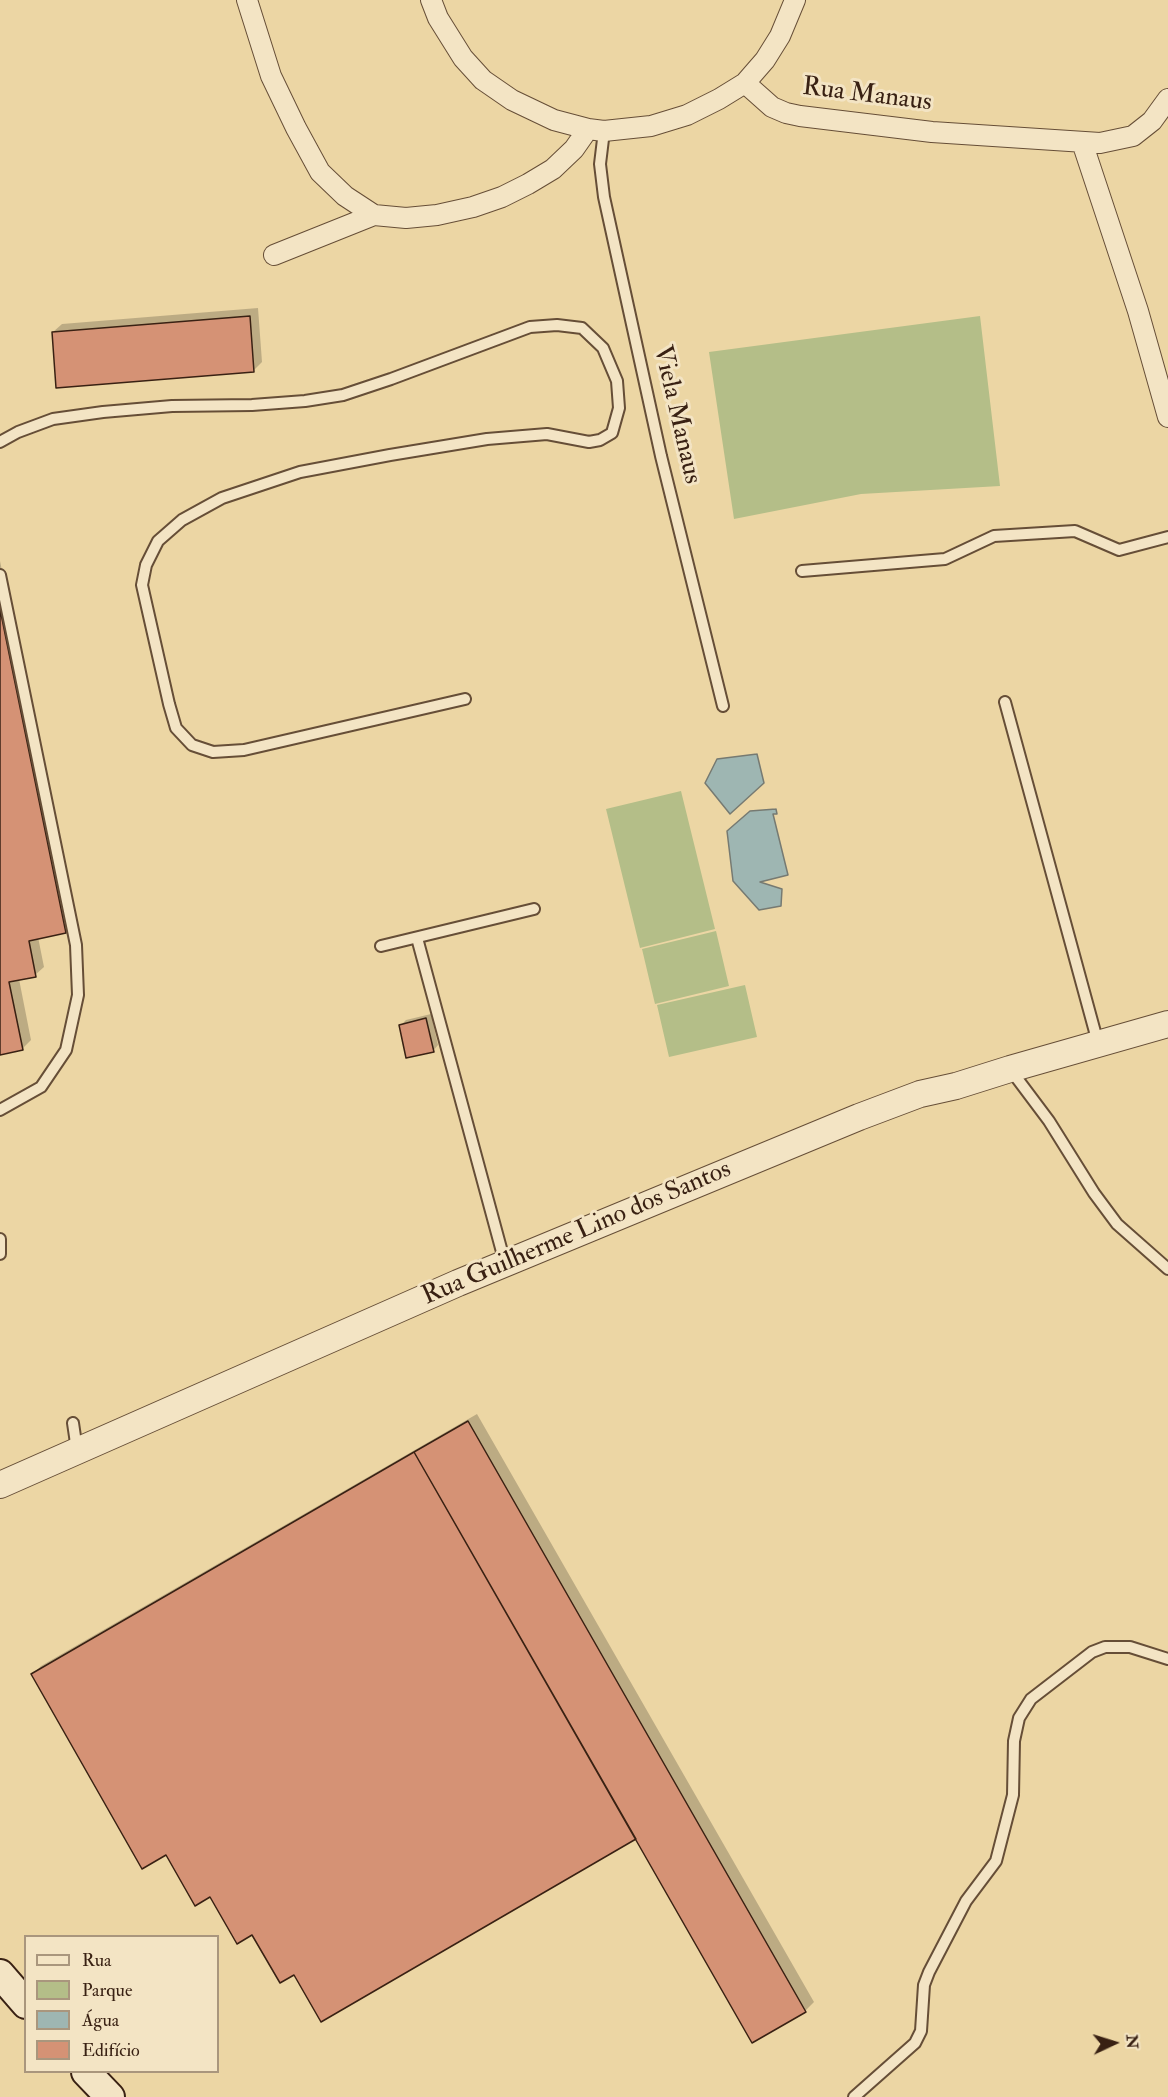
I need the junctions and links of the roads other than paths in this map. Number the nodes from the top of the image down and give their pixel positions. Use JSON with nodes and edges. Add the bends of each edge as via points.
{"nodes":[{"id":1,"x":247,"y":0,"type":"edge"},
{"id":2,"x":431,"y":0,"type":"edge"},
{"id":3,"x":795,"y":0,"type":"edge"},
{"id":4,"x":745,"y":83,"type":"junction"},
{"id":5,"x":1168,"y":99,"type":"edge"},
{"id":6,"x":596,"y":130,"type":"junction"},
{"id":7,"x":1082,"y":142,"type":"junction"},
{"id":8,"x":374,"y":215,"type":"junction"},
{"id":9,"x":274,"y":255,"type":"dead end"},
{"id":10,"x":1168,"y":417,"type":"edge"},
{"id":11,"x":0,"y":442,"type":"edge"},
{"id":12,"x":1168,"y":537,"type":"edge"},
{"id":13,"x":802,"y":571,"type":"dead end"},
{"id":14,"x":0,"y":575,"type":"edge"},
{"id":15,"x":465,"y":699,"type":"dead end"},
{"id":16,"x":1005,"y":702,"type":"dead end"},
{"id":17,"x":723,"y":706,"type":"dead end"},
{"id":18,"x":534,"y":909,"type":"dead end"},
{"id":19,"x":417,"y":938,"type":"junction"},
{"id":20,"x":381,"y":946,"type":"dead end"},
{"id":21,"x":1168,"y":1024,"type":"edge"},
{"id":22,"x":1098,"y":1044,"type":"junction"},
{"id":23,"x":1010,"y":1069,"type":"junction"},
{"id":24,"x":0,"y":1110,"type":"edge"},
{"id":25,"x":0,"y":1239,"type":"edge"},
{"id":26,"x":0,"y":1254,"type":"edge"},
{"id":27,"x":505,"y":1263,"type":"junction"},
{"id":28,"x":1168,"y":1269,"type":"edge"},
{"id":29,"x":73,"y":1423,"type":"dead end"},
{"id":30,"x":77,"y":1451,"type":"junction"},
{"id":31,"x":0,"y":1485,"type":"edge"},
{"id":32,"x":1168,"y":1659,"type":"edge"},
{"id":33,"x":0,"y":1974,"type":"edge"},
{"id":34,"x":24,"y":2002,"type":"edge"},
{"id":35,"x":80,"y":2073,"type":"edge"},
{"id":36,"x":87,"y":2073,"type":"edge"},
{"id":37,"x":92,"y":2097,"type":"edge"},
{"id":38,"x":110,"y":2097,"type":"edge"},
{"id":39,"x":854,"y":2097,"type":"edge"}],
"edges":[{"from":1,"to":8,"type":"street","via":[[271,76],[321,172],[345,196]]},
{"from":2,"to":6,"type":"street","via":[[463,58],[483,80],[512,100],[554,120]]},
{"from":3,"to":4,"type":"street","via":[[780,36]]},
{"from":4,"to":6,"type":"street","via":[[687,115],[651,126]]},
{"from":4,"to":7,"type":"street","name":"Rua Manaus","via":[[772,107],[800,116],[932,132]]},
{"from":5,"to":7,"type":"street","name":"Rua Manaus","via":[[1152,121],[1133,136],[1100,143]]},
{"from":6,"to":8,"type":"street","via":[[553,169],[502,197],[437,215]]},
{"from":6,"to":17,"type":"lane","name":"Viela Manaus","via":[[604,197]]},
{"from":7,"to":10,"type":"street","via":[[1138,311]]},
{"from":8,"to":9,"type":"street"},
{"from":11,"to":15,"type":"lane","via":[[53,419],[103,412],[294,402],[343,394],[530,327],[582,328],[603,348],[617,381],[619,408],[612,434],[589,442],[548,434],[497,438],[300,472],[222,498],[182,520],[158,541],[146,565],[142,585],[169,704],[176,728],[192,745],[213,752],[243,750]]},
{"from":12,"to":13,"type":"lane","via":[[1119,550],[1075,531],[994,536],[945,559]]},
{"from":14,"to":24,"type":"lane","via":[[76,945],[78,994],[66,1050],[41,1087]]},
{"from":16,"to":22,"type":"lane"},
{"from":18,"to":19,"type":"lane"},
{"from":19,"to":20,"type":"lane"},
{"from":19,"to":27,"type":"lane"},
{"from":21,"to":22,"type":"street","name":"Rua Guilherme Lino dos Santos"},
{"from":22,"to":23,"type":"street","name":"Rua Guilherme Lino dos Santos"},
{"from":23,"to":27,"type":"street","name":"Rua Guilherme Lino dos Santos","via":[[920,1094],[859,1117]]},
{"from":23,"to":28,"type":"lane","via":[[1117,1224]]},
{"from":25,"to":26,"type":"lane"},
{"from":27,"to":30,"type":"street","name":"Rua Guilherme Lino dos Santos"},
{"from":29,"to":30,"type":"lane"},
{"from":30,"to":31,"type":"street","name":"Rua Guilherme Lino dos Santos"},
{"from":32,"to":39,"type":"lane","via":[[1130,1647],[1105,1647],[1092,1652],[1031,1699],[1019,1718],[1014,1741],[1013,1795],[996,1861],[966,1901],[929,1972],[924,1985],[921,2031],[915,2043]]},
{"from":33,"to":34,"type":"main road"},
{"from":35,"to":37,"type":"main road"},
{"from":36,"to":38,"type":"main road"}]}
